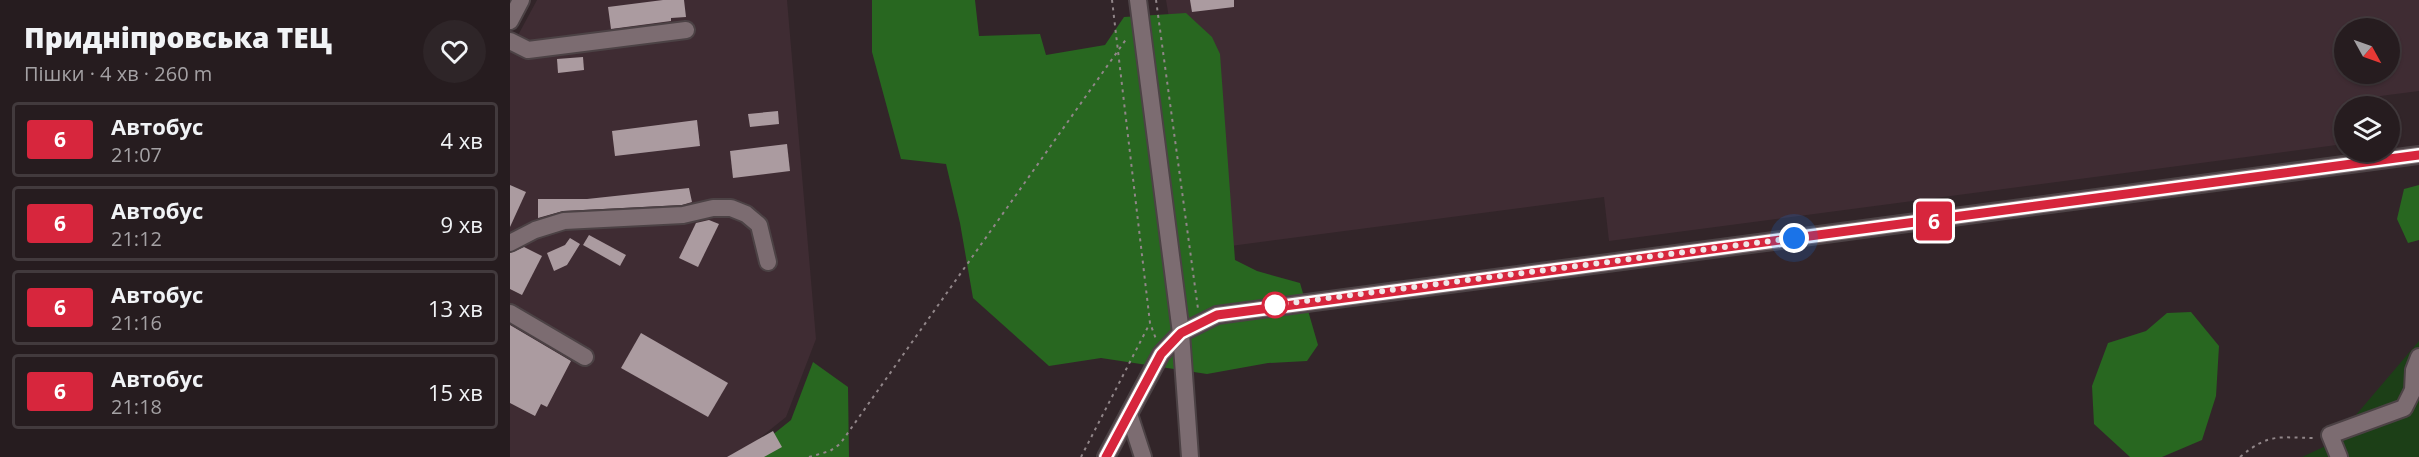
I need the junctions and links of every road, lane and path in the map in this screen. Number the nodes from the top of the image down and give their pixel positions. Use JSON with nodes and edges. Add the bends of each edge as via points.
{"nodes":[{"id":1,"x":521,"y":0,"type":"edge"},
{"id":2,"x":1112,"y":0,"type":"edge"},
{"id":3,"x":1138,"y":0,"type":"edge"},
{"id":4,"x":1156,"y":0,"type":"edge"},
{"id":5,"x":1141,"y":19,"type":"junction"},
{"id":6,"x":510,"y":21,"type":"edge"},
{"id":7,"x":686,"y":30,"type":"dead end"},
{"id":8,"x":510,"y":41,"type":"edge"},
{"id":9,"x":1118,"y":48,"type":"junction"},
{"id":10,"x":2419,"y":155,"type":"edge"},
{"id":11,"x":510,"y":243,"type":"edge"},
{"id":12,"x":768,"y":262,"type":"dead end"},
{"id":13,"x":510,"y":313,"type":"edge"},
{"id":14,"x":1200,"y":321,"type":"junction"},
{"id":15,"x":1150,"y":323,"type":"junction"},
{"id":16,"x":1181,"y":333,"type":"junction"},
{"id":17,"x":1161,"y":354,"type":"junction"},
{"id":18,"x":585,"y":357,"type":"dead end"},
{"id":19,"x":2419,"y":357,"type":"edge"},
{"id":20,"x":2416,"y":397,"type":"edge"},
{"id":21,"x":1129,"y":414,"type":"junction"},
{"id":22,"x":2330,"y":435,"type":"junction"},
{"id":23,"x":811,"y":456,"type":"edge"},
{"id":24,"x":1082,"y":457,"type":"edge"},
{"id":25,"x":1106,"y":457,"type":"edge"},
{"id":26,"x":1143,"y":457,"type":"edge"},
{"id":27,"x":1190,"y":457,"type":"edge"},
{"id":28,"x":2240,"y":457,"type":"edge"},
{"id":29,"x":2339,"y":457,"type":"edge"}],
"edges":[{"from":1,"to":6,"type":"street"},
{"from":2,"to":9,"type":"path"},
{"from":3,"to":5,"type":"street"},
{"from":4,"to":14,"type":"path"},
{"from":5,"to":9,"type":"path"},
{"from":5,"to":16,"type":"street"},
{"from":7,"to":8,"type":"street","via":[[528,50]]},
{"from":9,"to":15,"type":"path"},
{"from":9,"to":23,"type":"path","via":[[840,444],[831,451]]},
{"from":10,"to":14,"type":"street","via":[[1276,305]]},
{"from":11,"to":12,"type":"street","via":[[564,221],[683,215],[731,208],[759,225]]},
{"from":13,"to":18,"type":"street"},
{"from":14,"to":16,"type":"street"},
{"from":15,"to":17,"type":"path"},
{"from":15,"to":24,"type":"path"},
{"from":16,"to":17,"type":"street"},
{"from":16,"to":27,"type":"street"},
{"from":17,"to":21,"type":"street"},
{"from":19,"to":20,"type":"street","via":[[2414,370]]},
{"from":20,"to":22,"type":"street","via":[[2404,408]]},
{"from":21,"to":25,"type":"street"},
{"from":21,"to":26,"type":"street"},
{"from":22,"to":28,"type":"path","via":[[2313,439],[2272,438]]},
{"from":22,"to":29,"type":"street"}]}
